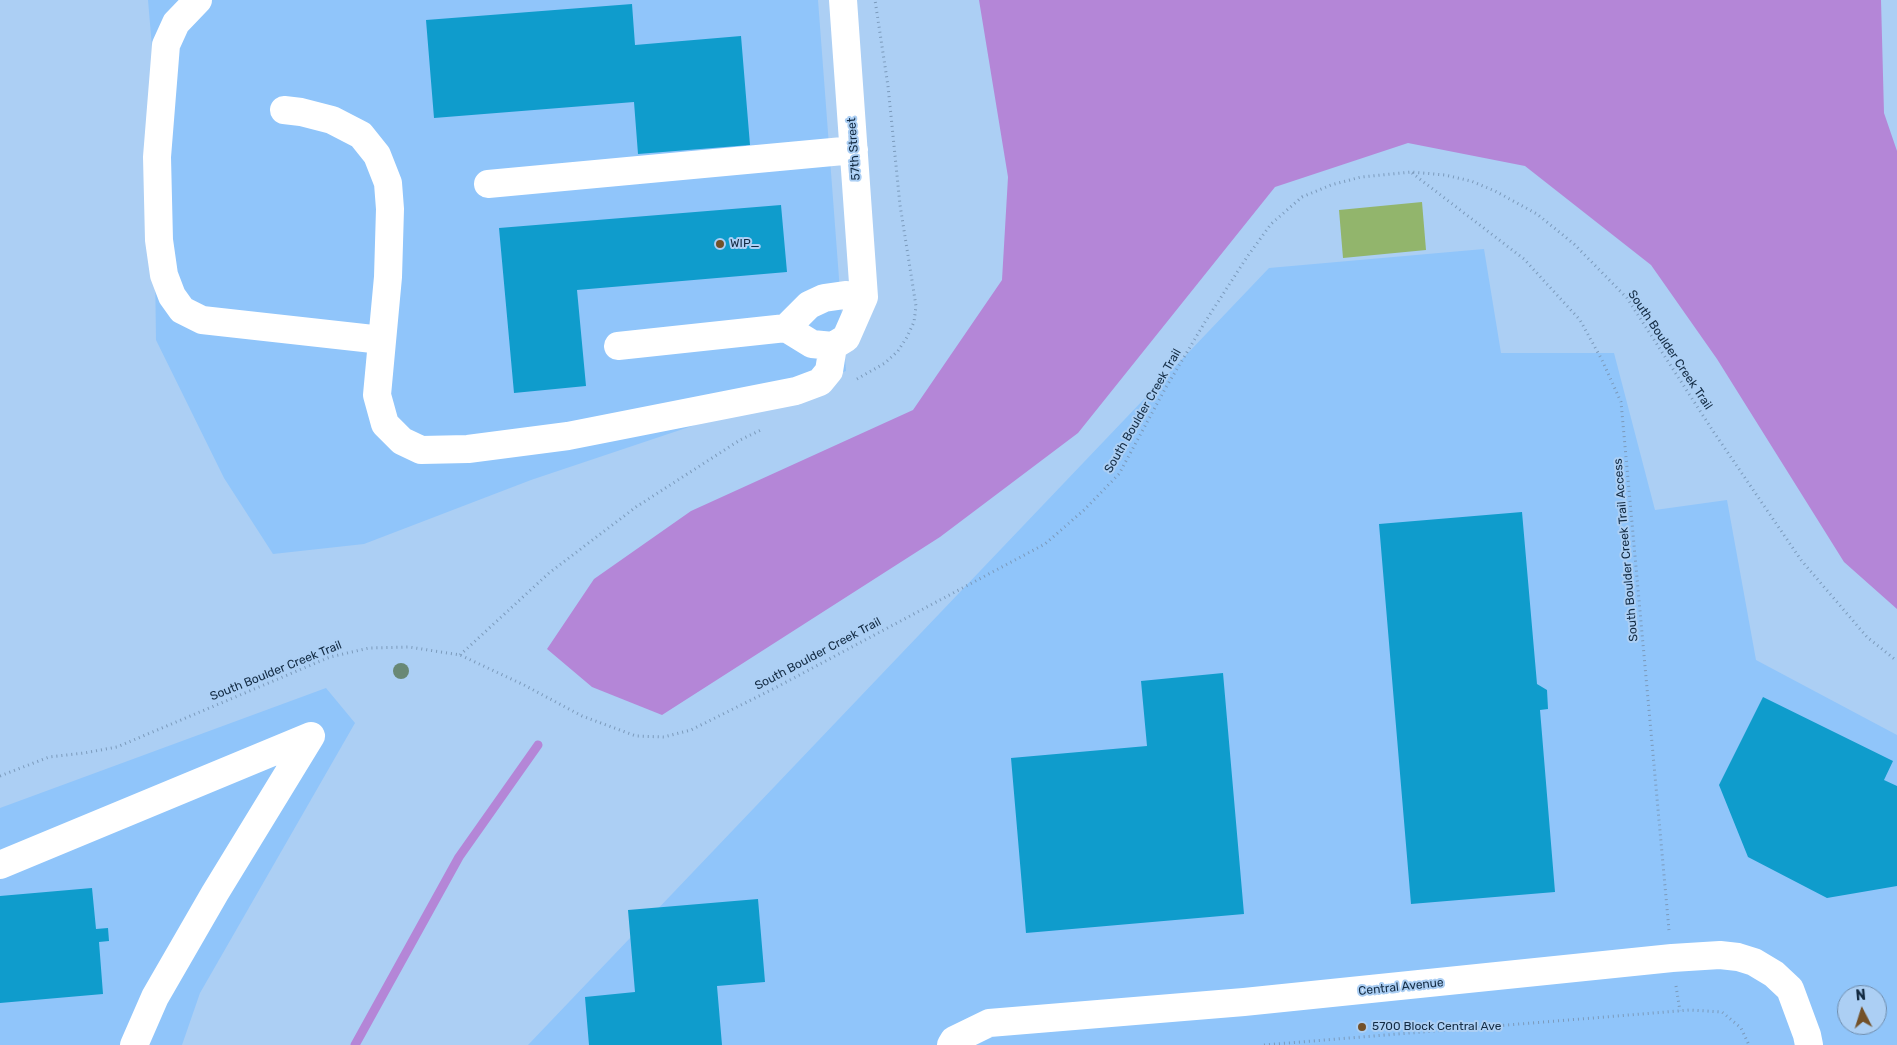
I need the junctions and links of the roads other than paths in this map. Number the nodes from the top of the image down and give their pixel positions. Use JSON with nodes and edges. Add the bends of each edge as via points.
{"nodes":[{"id":1,"x":198,"y":0,"type":"edge"},
{"id":2,"x":843,"y":0,"type":"edge"},
{"id":3,"x":284,"y":110,"type":"dead end"},
{"id":4,"x":854,"y":150,"type":"junction"},
{"id":5,"x":488,"y":184,"type":"dead end"},
{"id":6,"x":864,"y":297,"type":"junction"},
{"id":7,"x":786,"y":328,"type":"junction"},
{"id":8,"x":382,"y":340,"type":"junction"},
{"id":9,"x":618,"y":346,"type":"dead end"},
{"id":10,"x":833,"y":346,"type":"junction"},
{"id":11,"x":0,"y":865,"type":"edge"},
{"id":12,"x":134,"y":1045,"type":"edge"},
{"id":13,"x":950,"y":1045,"type":"edge"},
{"id":14,"x":1809,"y":1045,"type":"edge"}],
"edges":[{"from":1,"to":8,"type":"street","via":[[176,23],[166,45],[157,157],[158,231],[164,275],[172,296],[182,310],[202,320]]},
{"from":2,"to":4,"type":"street","name":"57th Street"},
{"from":3,"to":8,"type":"street","via":[[332,120],[361,135],[377,155],[388,183],[390,209]]},
{"from":4,"to":5,"type":"street"},
{"from":4,"to":6,"type":"street","name":"57th Street"},
{"from":6,"to":7,"type":"street","via":[[824,298],[809,305]]},
{"from":6,"to":10,"type":"street","via":[[846,338]]},
{"from":7,"to":9,"type":"street"},
{"from":7,"to":10,"type":"street","via":[[812,344]]},
{"from":8,"to":10,"type":"street","via":[[377,395],[385,424],[402,441],[421,450],[468,449],[568,436],[796,391],[820,382],[829,371]]},
{"from":11,"to":12,"type":"street","via":[[311,736],[155,997]]},
{"from":13,"to":14,"type":"street","name":"Central Avenue","via":[[988,1023],[1244,1002],[1720,955],[1754,962],[1790,989]]}]}
